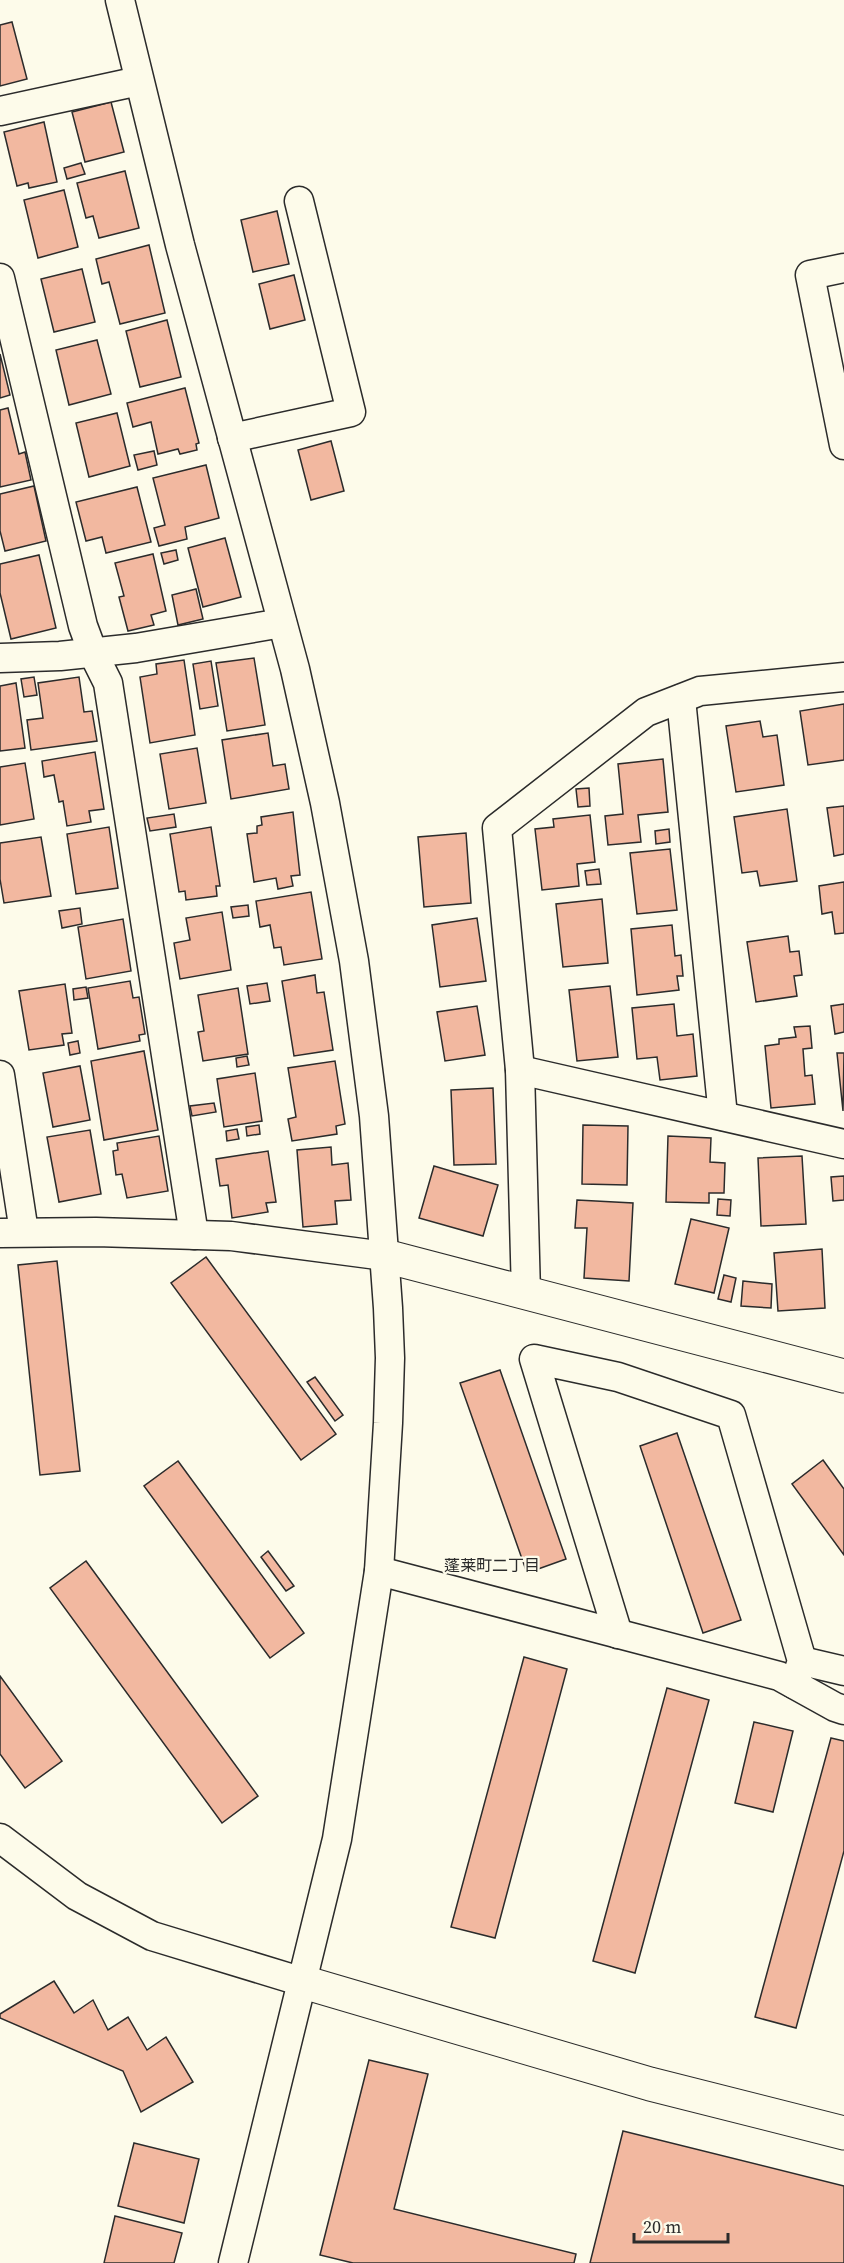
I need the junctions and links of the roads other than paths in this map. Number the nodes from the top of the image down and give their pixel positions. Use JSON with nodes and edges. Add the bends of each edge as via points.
{"nodes":[{"id":1,"x":120,"y":0,"type":"edge"},
{"id":2,"x":139,"y":81,"type":"junction"},
{"id":3,"x":0,"y":111,"type":"edge"},
{"id":4,"x":299,"y":201,"type":"dead end"},
{"id":5,"x":844,"y":268,"type":"edge"},
{"id":6,"x":0,"y":278,"type":"edge"},
{"id":7,"x":232,"y":438,"type":"junction"},
{"id":8,"x":844,"y":445,"type":"edge"},
{"id":9,"x":282,"y":623,"type":"junction"},
{"id":10,"x":93,"y":653,"type":"junction"},
{"id":11,"x":0,"y":658,"type":"edge"},
{"id":12,"x":844,"y":677,"type":"edge"},
{"id":13,"x":681,"y":699,"type":"junction"},
{"id":14,"x":520,"y":1070,"type":"junction"},
{"id":15,"x":0,"y":1075,"type":"edge"},
{"id":16,"x":723,"y":1116,"type":"junction"},
{"id":17,"x":844,"y":1144,"type":"edge"},
{"id":18,"x":12,"y":1232,"type":"edge"},
{"id":19,"x":194,"y":1234,"type":"junction"},
{"id":20,"x":385,"y":1256,"type":"junction"},
{"id":21,"x":526,"y":1294,"type":"junction"},
{"id":22,"x":844,"y":1376,"type":"edge"},
{"id":23,"x":379,"y":1571,"type":"junction"},
{"id":24,"x":618,"y":1634,"type":"junction"},
{"id":25,"x":844,"y":1671,"type":"edge"},
{"id":26,"x":798,"y":1673,"type":"junction"},
{"id":27,"x":844,"y":1710,"type":"edge"},
{"id":28,"x":0,"y":1838,"type":"edge"},
{"id":29,"x":303,"y":1982,"type":"junction"},
{"id":30,"x":844,"y":2133,"type":"edge"},
{"id":31,"x":233,"y":2263,"type":"edge"}],
"edges":[{"from":1,"to":2,"type":"street"},
{"from":2,"to":3,"type":"street"},
{"from":2,"to":7,"type":"street"},
{"from":4,"to":7,"type":"street","via":[[351,412]]},
{"from":5,"to":8,"type":"street","via":[[810,275]]},
{"from":6,"to":10,"type":"street","via":[[83,626]]},
{"from":7,"to":9,"type":"street"},
{"from":9,"to":10,"type":"street"},
{"from":9,"to":20,"type":"street","via":[[325,803],[354,962],[374,1116]]},
{"from":10,"to":11,"type":"street"},
{"from":10,"to":19,"type":"street","via":[[108,683]]},
{"from":12,"to":13,"type":"street","via":[[700,691]]},
{"from":13,"to":14,"type":"street","via":[[646,712],[497,828]]},
{"from":13,"to":16,"type":"street"},
{"from":14,"to":16,"type":"street"},
{"from":14,"to":21,"type":"street"},
{"from":15,"to":18,"type":"street"},
{"from":16,"to":17,"type":"street"},
{"from":18,"to":19,"type":"street"},
{"from":19,"to":20,"type":"street"},
{"from":20,"to":21,"type":"street"},
{"from":20,"to":23,"type":"street","via":[[390,1358]]},
{"from":21,"to":22,"type":"street"},
{"from":23,"to":24,"type":"street"},
{"from":23,"to":29,"type":"street","via":[[337,1839]]},
{"from":24,"to":26,"type":"street","via":[[779,1676]]},
{"from":24,"to":26,"type":"street","via":[[534,1359],[618,1377],[731,1415]]},
{"from":25,"to":26,"type":"street"},
{"from":26,"to":27,"type":"street","via":[[835,1707]]},
{"from":28,"to":29,"type":"street","via":[[77,1896],[153,1936]]},
{"from":29,"to":30,"type":"street","via":[[650,2084]]},
{"from":29,"to":31,"type":"street"}]}
